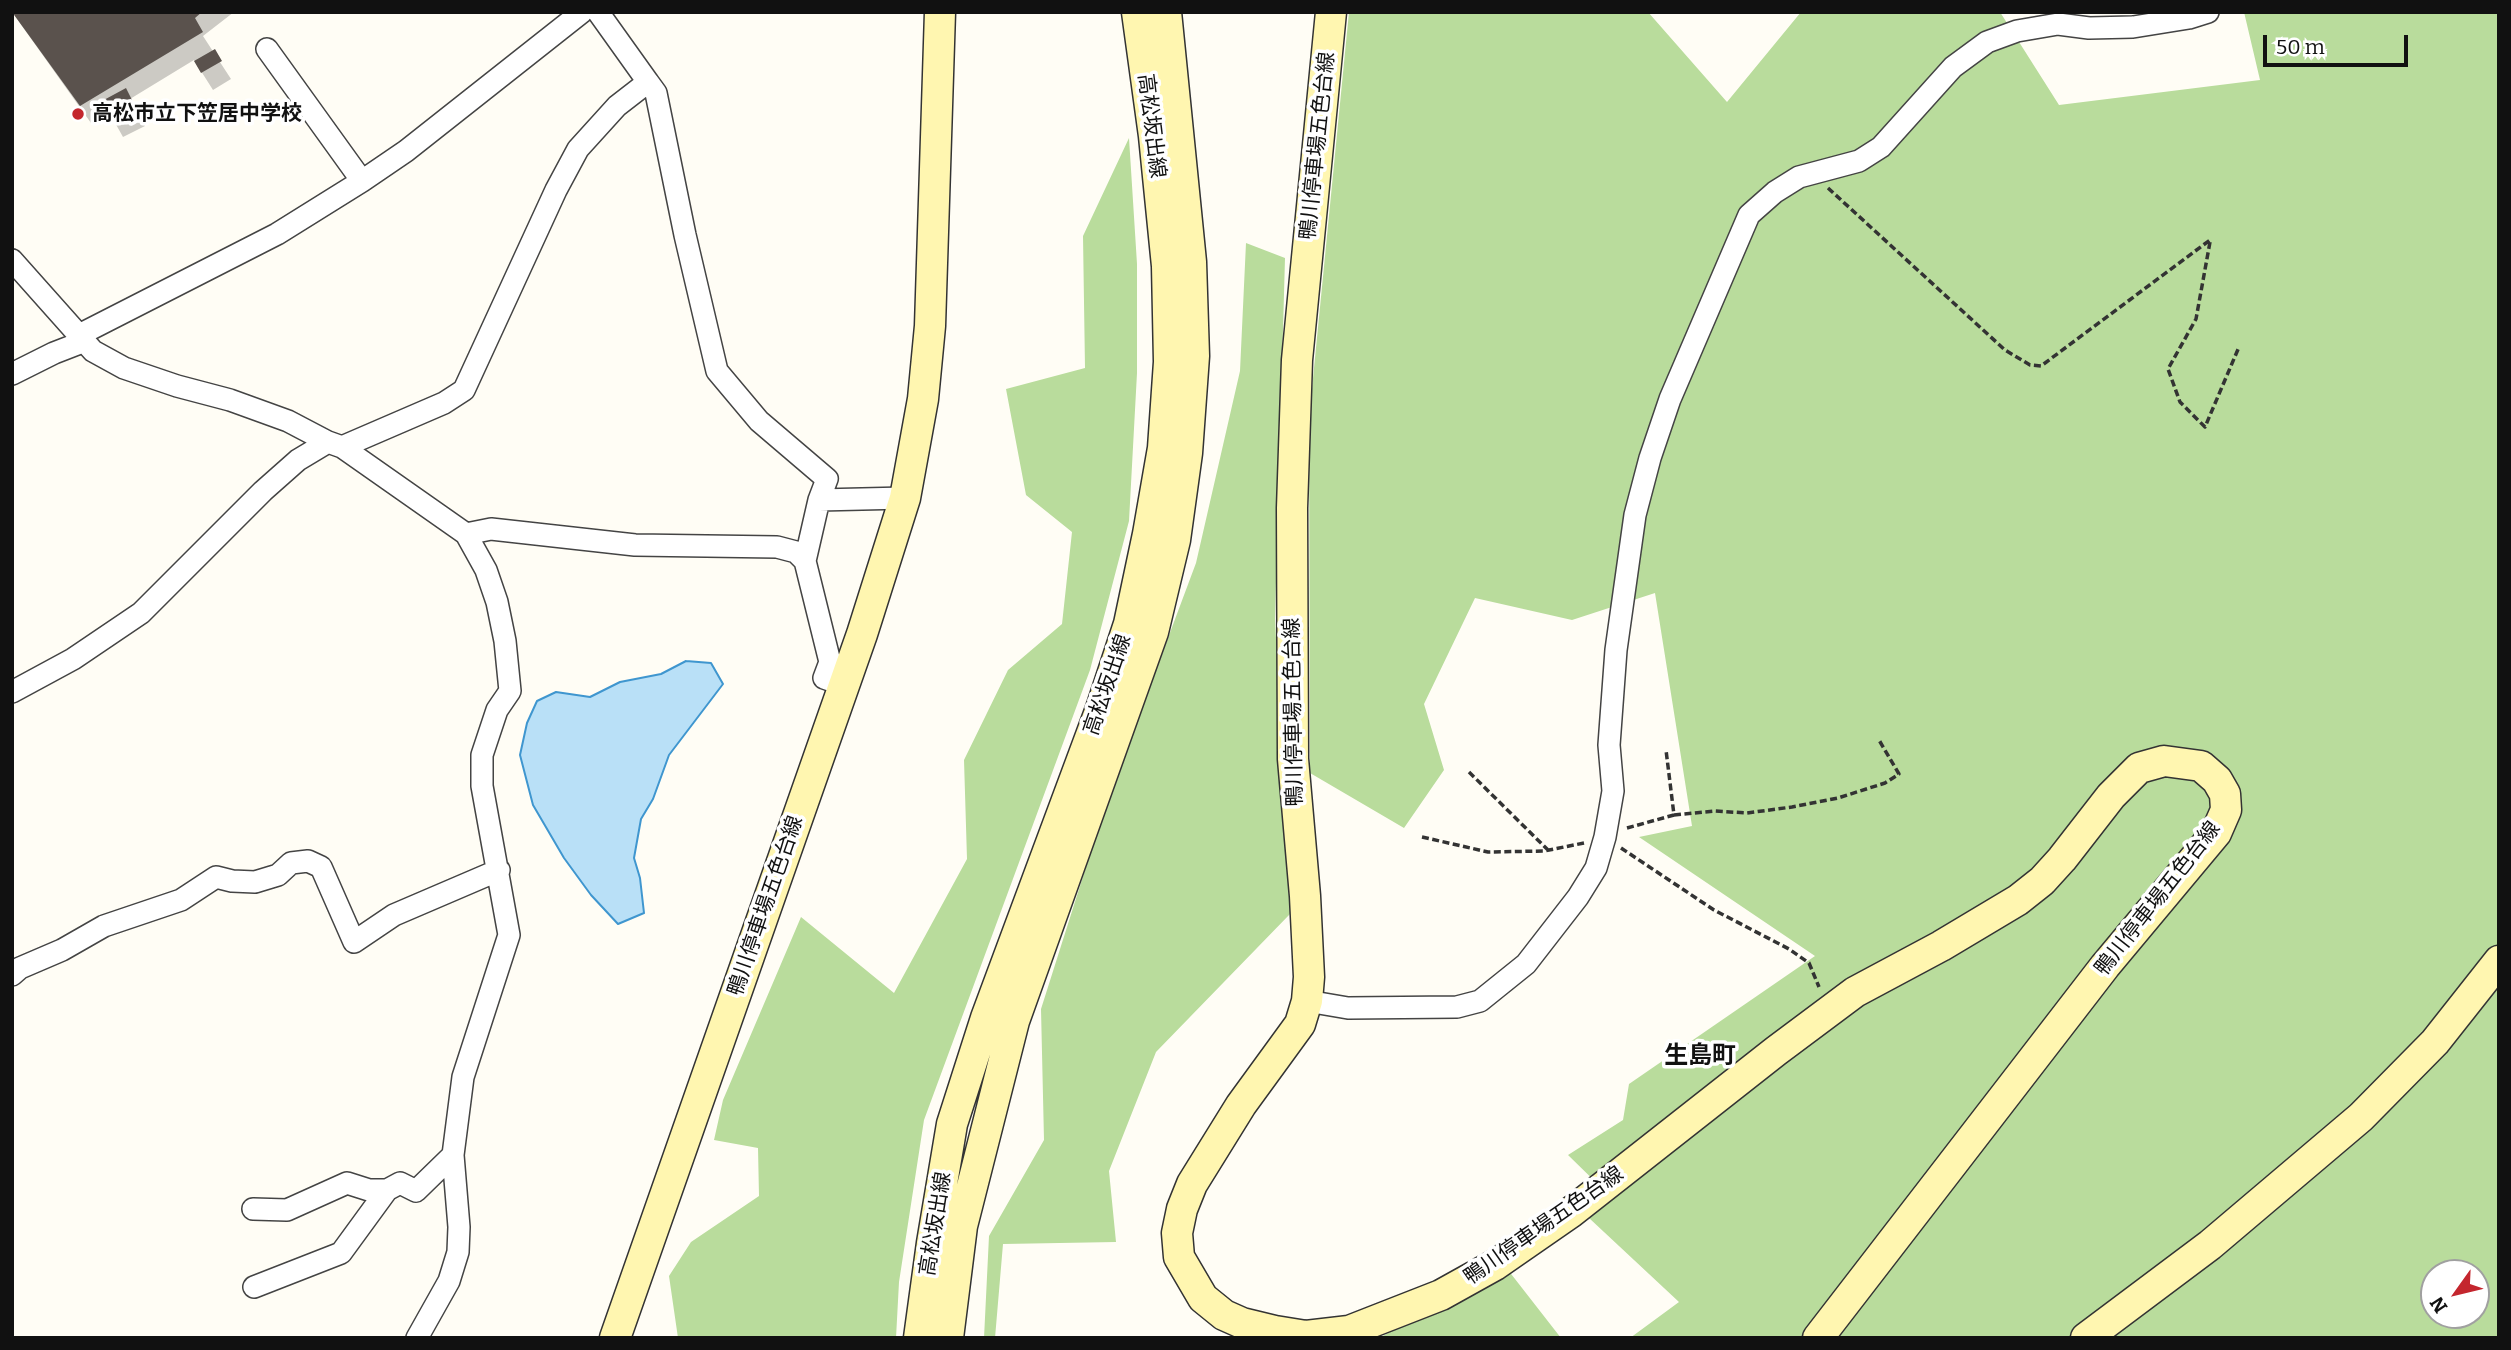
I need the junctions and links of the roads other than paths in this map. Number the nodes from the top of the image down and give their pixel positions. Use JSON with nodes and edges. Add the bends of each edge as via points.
{"nodes":[{"id":1,"x":582,"y":12,"type":"edge"},
{"id":2,"x":598,"y":12,"type":"edge"},
{"id":3,"x":940,"y":12,"type":"edge"},
{"id":4,"x":1136,"y":12,"type":"edge"},
{"id":5,"x":1166,"y":12,"type":"edge"},
{"id":6,"x":1331,"y":12,"type":"edge"},
{"id":7,"x":2208,"y":12,"type":"edge"},
{"id":8,"x":268,"y":49,"type":"dead end"},
{"id":9,"x":648,"y":82,"type":"junction"},
{"id":10,"x":362,"y":181,"type":"junction"},
{"id":11,"x":12,"y":260,"type":"edge"},
{"id":12,"x":82,"y":338,"type":"junction"},
{"id":13,"x":12,"y":374,"type":"edge"},
{"id":14,"x":335,"y":444,"type":"junction"},
{"id":15,"x":905,"y":498,"type":"junction"},
{"id":16,"x":819,"y":500,"type":"junction"},
{"id":17,"x":466,"y":534,"type":"junction"},
{"id":18,"x":805,"y":561,"type":"junction"},
{"id":19,"x":844,"y":685,"type":"junction"},
{"id":20,"x":12,"y":692,"type":"edge"},
{"id":21,"x":499,"y":870,"type":"junction"},
{"id":22,"x":2499,"y":961,"type":"edge"},
{"id":23,"x":12,"y":975,"type":"edge"},
{"id":24,"x":1307,"y":1001,"type":"junction"},
{"id":25,"x":453,"y":1155,"type":"junction"},
{"id":26,"x":387,"y":1190,"type":"junction"},
{"id":27,"x":253,"y":1209,"type":"dead end"},
{"id":28,"x":254,"y":1287,"type":"dead end"},
{"id":29,"x":417,"y":1338,"type":"edge"},
{"id":30,"x":614,"y":1338,"type":"edge"},
{"id":31,"x":919,"y":1338,"type":"edge"},
{"id":32,"x":948,"y":1338,"type":"edge"},
{"id":33,"x":1818,"y":1338,"type":"edge"},
{"id":34,"x":2086,"y":1338,"type":"edge"}],
"edges":[{"from":1,"to":10,"type":"street","via":[[407,151]]},
{"from":2,"to":9,"type":"street"},
{"from":3,"to":15,"type":"main road","name":"鴨川停車場五色台線","via":[[930,326],[923,399]]},
{"from":4,"to":31,"type":"main road","name":"高松坂出線","via":[[1167,266],[1169,362],[1163,448],[1149,534],[1129,624],[1102,706],[986,1018],[952,1124]]},
{"from":5,"to":32,"type":"main road","name":"高松坂出線","via":[[1190,249],[1194,356],[1175,541],[1153,632],[1014,1021],[962,1226]]},
{"from":6,"to":24,"type":"main road","name":"鴨川停車場五色台線","via":[[1297,360],[1292,508],[1293,759],[1305,896]]},
{"from":7,"to":24,"type":"street","via":[[2133,27],[2058,24],[1987,42],[1952,67],[1881,147],[1859,161],[1800,177],[1749,215],[1670,399],[1635,515],[1616,650],[1609,745],[1613,791],[1596,868],[1526,964],[1480,1001],[1457,1007],[1348,1008]]},
{"from":8,"to":10,"type":"street"},
{"from":9,"to":14,"type":"street","via":[[617,106],[578,149],[464,390],[444,403]]},
{"from":9,"to":16,"type":"street","via":[[656,93],[717,371],[760,421],[827,479]]},
{"from":10,"to":12,"type":"street","via":[[277,234]]},
{"from":11,"to":12,"type":"street"},
{"from":12,"to":13,"type":"street"},
{"from":12,"to":14,"type":"street","via":[[93,351],[124,368],[230,400]]},
{"from":14,"to":17,"type":"street"},
{"from":14,"to":20,"type":"street","via":[[298,460],[141,613],[73,659]]},
{"from":15,"to":16,"type":"street"},
{"from":15,"to":19,"type":"main road","name":"鴨川停車場五色台線"},
{"from":16,"to":18,"type":"street"},
{"from":17,"to":18,"type":"street","via":[[491,529],[635,545],[777,547],[796,552]]},
{"from":17,"to":21,"type":"street","via":[[497,601],[510,691],[497,710],[482,755],[482,786]]},
{"from":18,"to":19,"type":"street","via":[[830,662],[824,678]]},
{"from":19,"to":30,"type":"main road","name":"鴨川停車場五色台線"},
{"from":21,"to":23,"type":"street","via":[[394,915],[355,942],[321,867],[308,861],[291,863],[278,875],[255,882],[216,877],[181,900],[104,926]]},
{"from":21,"to":25,"type":"street","via":[[509,935],[463,1077]]},
{"from":22,"to":34,"type":"main road","via":[[2435,1042],[2361,1117],[2210,1245]]},
{"from":24,"to":33,"type":"main road","name":"鴨川停車場五色台線","via":[[1300,1024],[1201,1168],[1182,1209],[1177,1233],[1178,1257],[1188,1276],[1203,1298],[1224,1315],[1264,1329],[1306,1336],[1349,1331],[1398,1313],[1495,1265],[1570,1213],[1855,992],[1982,923],[2034,887],[2139,768],[2164,761],[2201,766],[2225,794],[2226,810],[2216,833],[2111,958]]},
{"from":25,"to":26,"type":"street","via":[[416,1191],[400,1183]]},
{"from":25,"to":29,"type":"street","via":[[458,1252],[449,1281]]},
{"from":26,"to":27,"type":"street","via":[[347,1183],[287,1210]]},
{"from":26,"to":28,"type":"street","via":[[341,1253]]}]}
